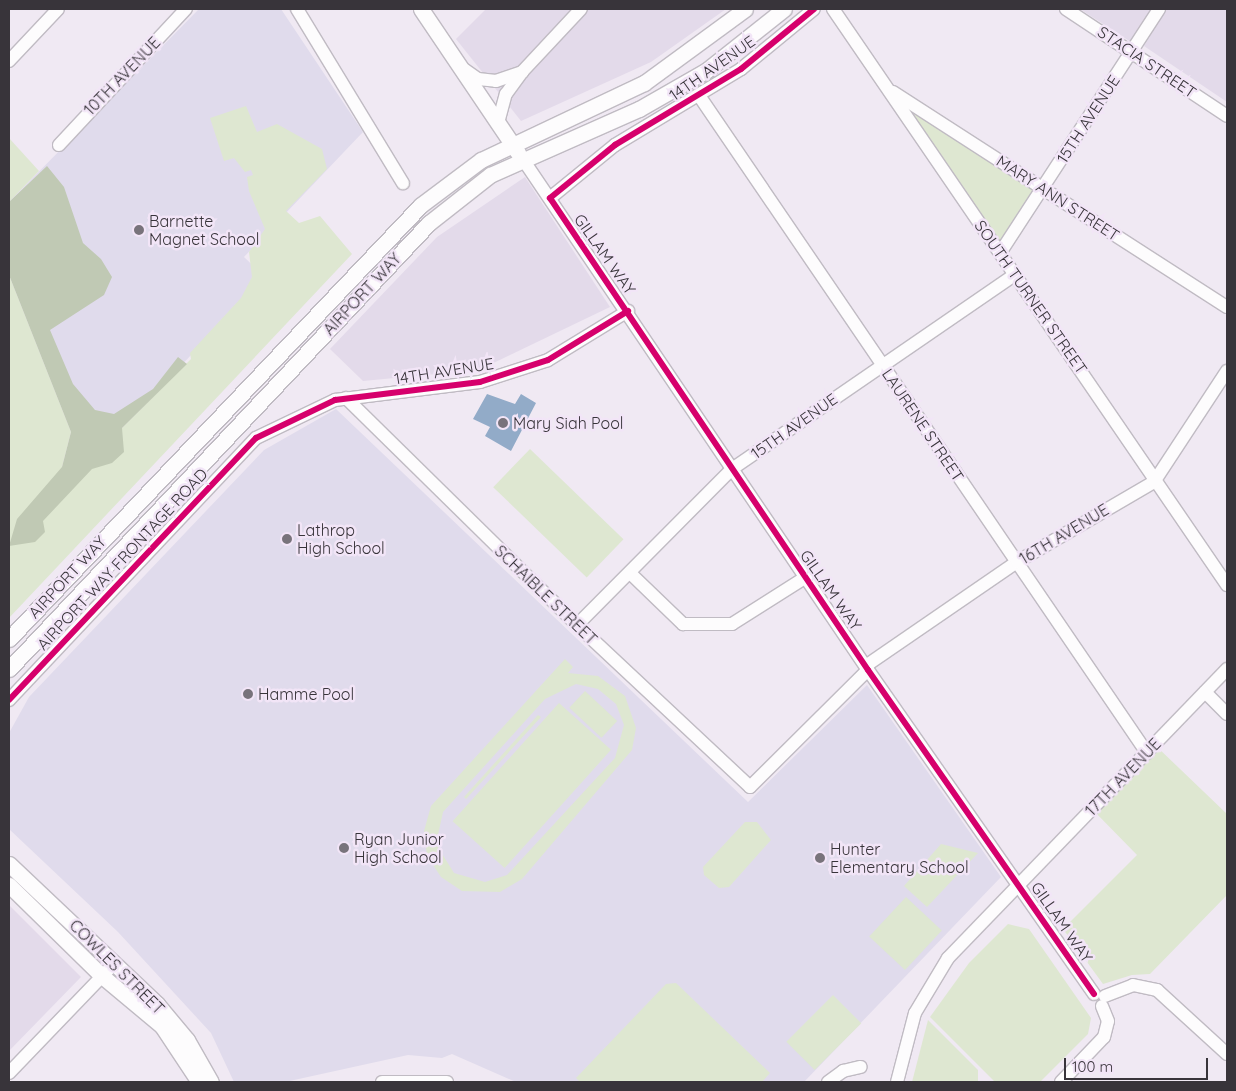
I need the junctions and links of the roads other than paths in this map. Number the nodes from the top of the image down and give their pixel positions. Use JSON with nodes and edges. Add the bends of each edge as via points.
{"nodes":[{"id":1,"x":58,"y":9,"type":"edge"},
{"id":2,"x":186,"y":9,"type":"edge"},
{"id":3,"x":297,"y":9,"type":"edge"},
{"id":4,"x":421,"y":9,"type":"edge"},
{"id":5,"x":581,"y":9,"type":"edge"},
{"id":6,"x":745,"y":9,"type":"edge"},
{"id":7,"x":784,"y":9,"type":"edge"},
{"id":8,"x":814,"y":9,"type":"edge"},
{"id":9,"x":833,"y":9,"type":"edge"},
{"id":10,"x":1066,"y":9,"type":"edge"},
{"id":11,"x":1159,"y":9,"type":"edge"},
{"id":12,"x":1132,"y":51,"type":"junction"},
{"id":13,"x":9,"y":61,"type":"edge"},
{"id":14,"x":459,"y":65,"type":"junction"},
{"id":15,"x":522,"y":72,"type":"junction"},
{"id":16,"x":889,"y":90,"type":"junction"},
{"id":17,"x":700,"y":97,"type":"junction"},
{"id":18,"x":1227,"y":116,"type":"edge"},
{"id":19,"x":498,"y":123,"type":"junction"},
{"id":20,"x":512,"y":144,"type":"junction"},
{"id":21,"x":59,"y":145,"type":"dead end"},
{"id":22,"x":522,"y":158,"type":"junction"},
{"id":23,"x":403,"y":183,"type":"dead end"},
{"id":24,"x":1042,"y":188,"type":"junction"},
{"id":25,"x":550,"y":198,"type":"junction"},
{"id":26,"x":1000,"y":253,"type":"junction"},
{"id":27,"x":1013,"y":276,"type":"junction"},
{"id":28,"x":1227,"y":307,"type":"edge"},
{"id":29,"x":628,"y":311,"type":"junction"},
{"id":30,"x":882,"y":363,"type":"junction"},
{"id":31,"x":1227,"y":371,"type":"edge"},
{"id":32,"x":346,"y":398,"type":"junction"},
{"id":33,"x":256,"y":438,"type":"joint"},
{"id":34,"x":732,"y":469,"type":"junction"},
{"id":35,"x":1154,"y":482,"type":"junction"},
{"id":36,"x":1016,"y":562,"type":"junction"},
{"id":37,"x":630,"y":573,"type":"junction"},
{"id":38,"x":806,"y":577,"type":"junction"},
{"id":39,"x":1227,"y":585,"type":"edge"},
{"id":40,"x":577,"y":626,"type":"junction"},
{"id":41,"x":9,"y":639,"type":"edge"},
{"id":42,"x":867,"y":668,"type":"junction"},
{"id":43,"x":9,"y":669,"type":"edge"},
{"id":44,"x":1227,"y":669,"type":"edge"},
{"id":45,"x":1205,"y":692,"type":"junction"},
{"id":46,"x":9,"y":700,"type":"edge"},
{"id":47,"x":1227,"y":714,"type":"edge"},
{"id":48,"x":1147,"y":753,"type":"junction"},
{"id":49,"x":750,"y":787,"type":"joint"},
{"id":50,"x":9,"y":864,"type":"edge"},
{"id":51,"x":1018,"y":884,"type":"junction"},
{"id":52,"x":9,"y":885,"type":"edge"},
{"id":53,"x":114,"y":964,"type":"junction"},
{"id":54,"x":102,"y":976,"type":"junction"},
{"id":55,"x":1101,"y":999,"type":"junction"},
{"id":56,"x":1227,"y":1054,"type":"edge"},
{"id":57,"x":861,"y":1067,"type":"dead end"},
{"id":58,"x":9,"y":1072,"type":"edge"},
{"id":59,"x":199,"y":1082,"type":"edge"},
{"id":60,"x":211,"y":1082,"type":"edge"},
{"id":61,"x":382,"y":1082,"type":"edge"},
{"id":62,"x":446,"y":1082,"type":"edge"},
{"id":63,"x":828,"y":1082,"type":"edge"},
{"id":64,"x":897,"y":1082,"type":"edge"},
{"id":65,"x":1061,"y":1082,"type":"edge"}],
"edges":[{"from":1,"to":13,"type":"street"},
{"from":2,"to":21,"type":"street","name":"10TH AVENUE"},
{"from":3,"to":23,"type":"street"},
{"from":4,"to":14,"type":"main road"},
{"from":5,"to":15,"type":"street"},
{"from":6,"to":20,"type":"main road","name":"AIRPORT WAY","via":[[644,83]]},
{"from":7,"to":22,"type":"main road","name":"AIRPORT WAY","via":[[707,70],[639,109]]},
{"from":8,"to":17,"type":"street","name":"14TH AVENUE"},
{"from":9,"to":16,"type":"street","name":"SOUTH TURNER STREET"},
{"from":10,"to":12,"type":"street","name":"STACIA STREET"},
{"from":11,"to":12,"type":"street","name":"15TH AVENUE"},
{"from":12,"to":18,"type":"street","name":"STACIA STREET"},
{"from":12,"to":24,"type":"street","name":"15TH AVENUE"},
{"from":14,"to":15,"type":"street","via":[[478,80],[489,81]]},
{"from":14,"to":19,"type":"main road"},
{"from":15,"to":19,"type":"street","via":[[506,94]]},
{"from":16,"to":24,"type":"street","name":"MARY ANN STREET"},
{"from":16,"to":26,"type":"street","name":"SOUTH TURNER STREET"},
{"from":17,"to":25,"type":"street","name":"14TH AVENUE","via":[[615,145]]},
{"from":17,"to":30,"type":"street","name":"LAURENE STREET"},
{"from":19,"to":20,"type":"main road"},
{"from":20,"to":22,"type":"main road"},
{"from":20,"to":41,"type":"main road","name":"AIRPORT WAY","via":[[481,160],[421,205]]},
{"from":22,"to":25,"type":"street","name":"GILLAM WAY"},
{"from":22,"to":43,"type":"main road","name":"AIRPORT WAY","via":[[490,175],[429,223]]},
{"from":24,"to":26,"type":"street","name":"15TH AVENUE"},
{"from":24,"to":28,"type":"street","name":"MARY ANN STREET"},
{"from":25,"to":29,"type":"street","name":"GILLAM WAY"},
{"from":26,"to":27,"type":"street","name":"SOUTH TURNER STREET"},
{"from":27,"to":30,"type":"street","name":"15TH AVENUE"},
{"from":27,"to":35,"type":"street","name":"SOUTH TURNER STREET","via":[[1123,426]]},
{"from":29,"to":32,"type":"street","name":"14TH AVENUE","via":[[565,352],[499,376],[450,387]]},
{"from":29,"to":34,"type":"street","name":"GILLAM WAY"},
{"from":30,"to":34,"type":"street","name":"15TH AVENUE"},
{"from":30,"to":36,"type":"street","name":"LAURENE STREET"},
{"from":31,"to":35,"type":"street","name":"16TH AVENUE"},
{"from":32,"to":33,"type":"street","name":"14TH AVENUE","via":[[293,417]]},
{"from":32,"to":40,"type":"street","name":"SCHAIBLE STREET"},
{"from":33,"to":46,"type":"street","name":"AIRPORT WAY FRONTAGE ROAD"},
{"from":34,"to":37,"type":"street","name":"15TH AVENUE"},
{"from":34,"to":38,"type":"street","name":"GILLAM WAY"},
{"from":35,"to":36,"type":"street","name":"16TH AVENUE"},
{"from":35,"to":39,"type":"street","name":"SOUTH TURNER STREET"},
{"from":36,"to":42,"type":"street","name":"16TH AVENUE"},
{"from":36,"to":48,"type":"street","name":"LAURENE STREET"},
{"from":37,"to":38,"type":"street","via":[[683,624],[732,624]]},
{"from":37,"to":40,"type":"street","name":"15TH AVENUE"},
{"from":38,"to":42,"type":"street","name":"GILLAM WAY"},
{"from":40,"to":49,"type":"street","name":"SCHAIBLE STREET"},
{"from":42,"to":49,"type":"street","name":"16TH AVENUE"},
{"from":42,"to":51,"type":"street","name":"GILLAM WAY"},
{"from":44,"to":45,"type":"street","name":"17TH AVENUE"},
{"from":45,"to":47,"type":"street"},
{"from":45,"to":48,"type":"street","name":"17TH AVENUE"},
{"from":48,"to":51,"type":"street","name":"17TH AVENUE"},
{"from":50,"to":53,"type":"main road","name":"COWLES STREET"},
{"from":51,"to":55,"type":"street","name":"GILLAM WAY"},
{"from":51,"to":64,"type":"street","name":"17TH AVENUE","via":[[935,975],[915,1013]]},
{"from":52,"to":54,"type":"main road","name":"COWLES STREET"},
{"from":53,"to":54,"type":"street"},
{"from":53,"to":60,"type":"main road","name":"COWLES STREET","via":[[169,1018]]},
{"from":54,"to":58,"type":"street"},
{"from":54,"to":59,"type":"main road","name":"COWLES STREET","via":[[162,1026]]},
{"from":55,"to":56,"type":"street","via":[[1133,985],[1157,990]]},
{"from":55,"to":65,"type":"street","via":[[1108,1021],[1104,1037]]},
{"from":57,"to":63,"type":"street","via":[[843,1071]]},
{"from":61,"to":62,"type":"street"}]}
